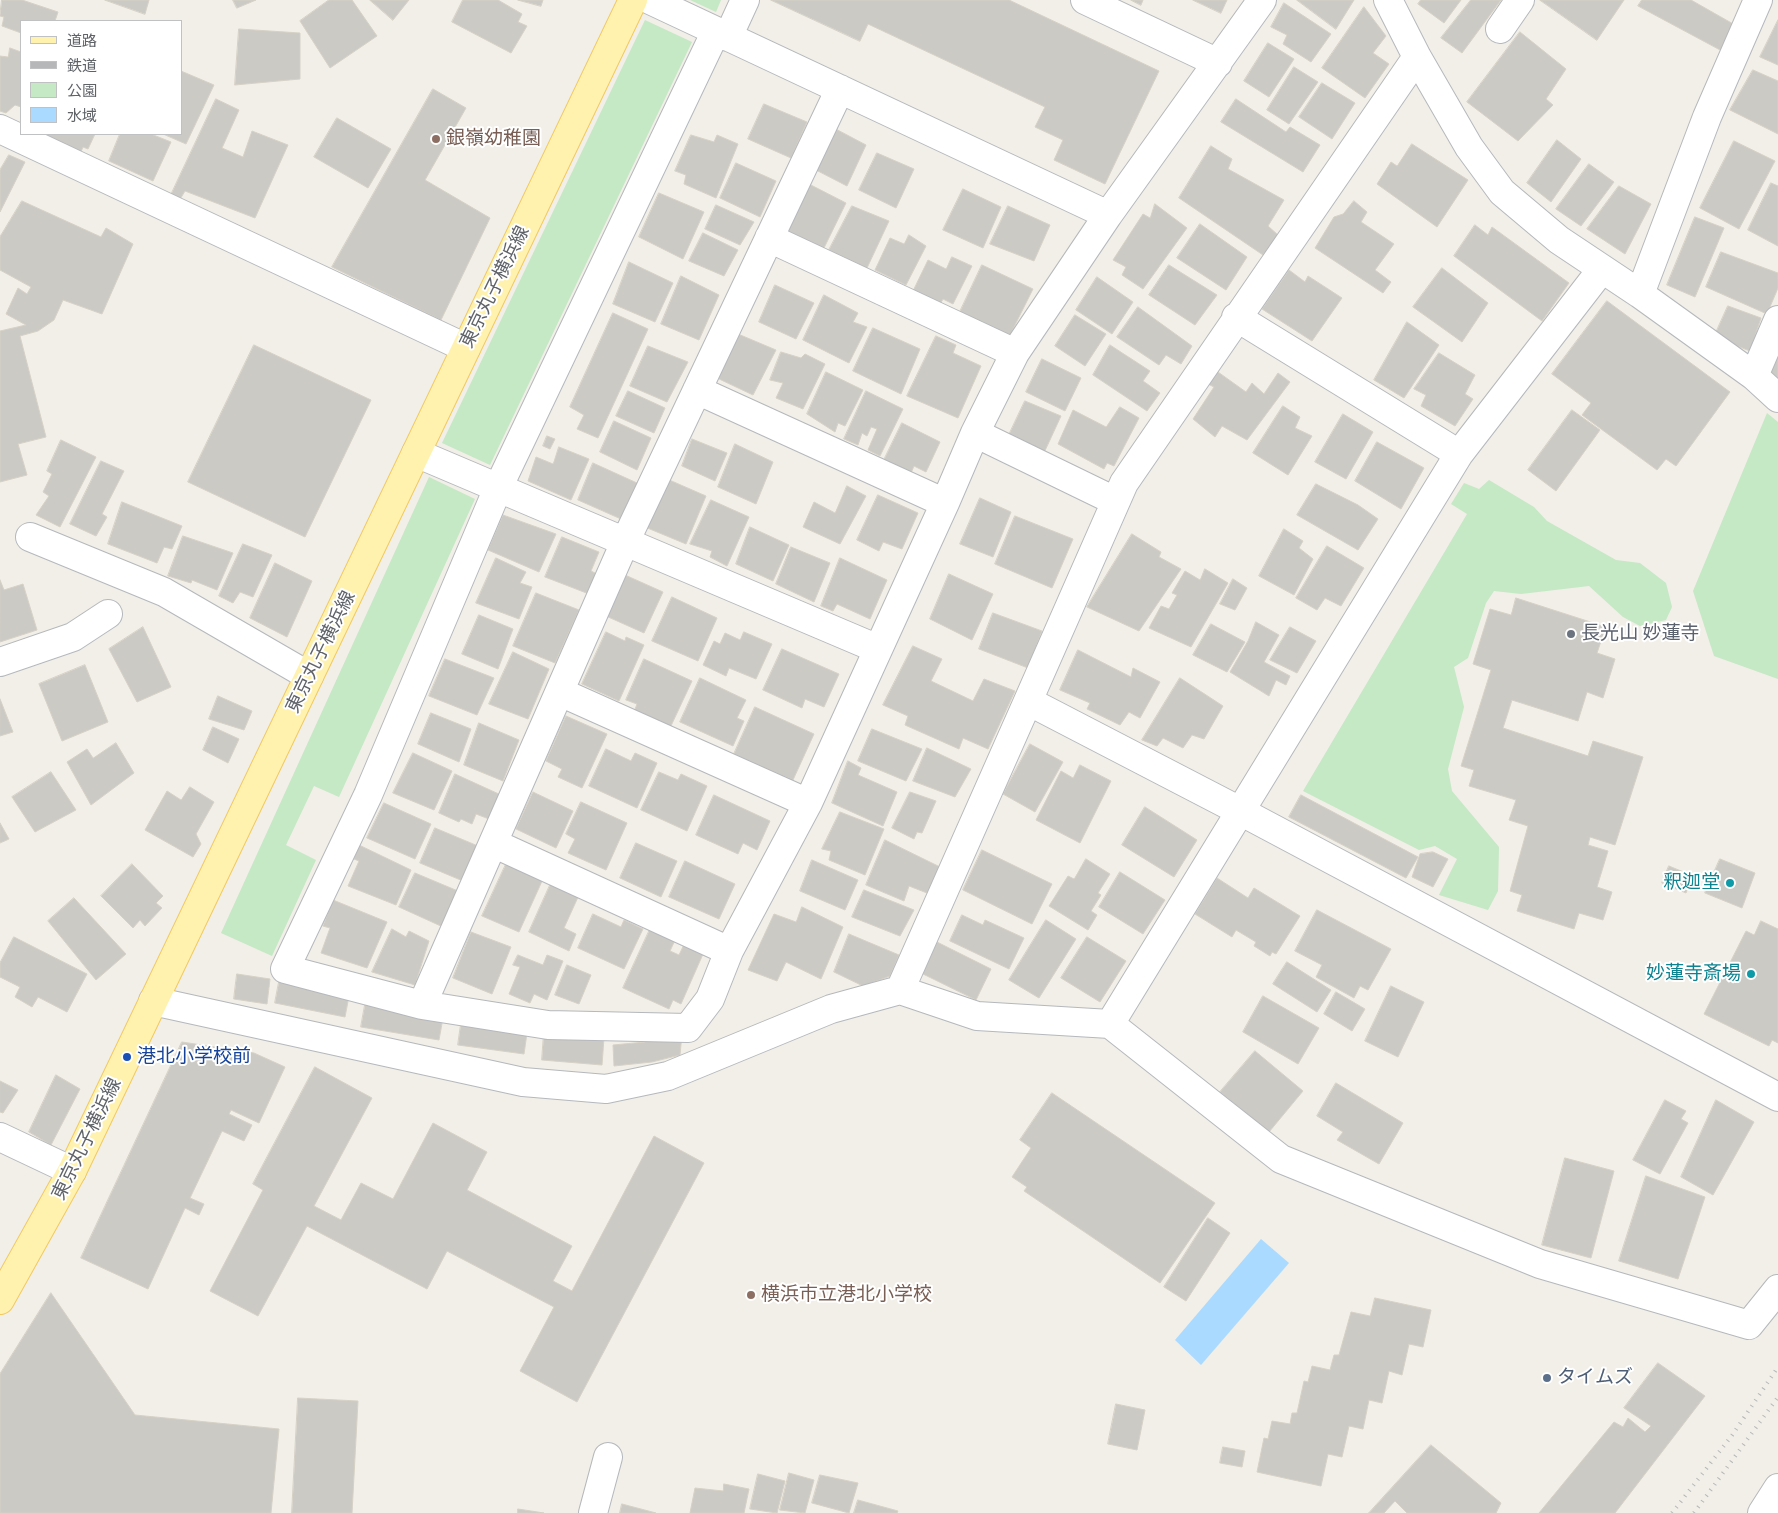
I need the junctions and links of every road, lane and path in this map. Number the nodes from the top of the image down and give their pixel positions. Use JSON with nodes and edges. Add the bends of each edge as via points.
{"nodes":[{"id":1,"x":633,"y":0,"type":"edge"},
{"id":2,"x":650,"y":0,"type":"edge"},
{"id":3,"x":745,"y":0,"type":"edge"},
{"id":4,"x":1085,"y":0,"type":"edge"},
{"id":5,"x":1262,"y":0,"type":"edge"},
{"id":6,"x":1520,"y":0,"type":"edge"},
{"id":7,"x":1758,"y":0,"type":"edge"},
{"id":8,"x":1393,"y":3,"type":"edge"},
{"id":9,"x":1500,"y":29,"type":"dead end"},
{"id":10,"x":722,"y":34,"type":"junction"},
{"id":11,"x":1417,"y":57,"type":"junction"},
{"id":12,"x":1218,"y":63,"type":"junction"},
{"id":13,"x":840,"y":89,"type":"junction"},
{"id":14,"x":0,"y":129,"type":"edge"},
{"id":15,"x":1108,"y":215,"type":"junction"},
{"id":16,"x":769,"y":238,"type":"junction"},
{"id":17,"x":1602,"y":269,"type":"junction"},
{"id":18,"x":1640,"y":294,"type":"junction"},
{"id":19,"x":1236,"y":317,"type":"junction"},
{"id":20,"x":1778,"y":320,"type":"edge"},
{"id":21,"x":466,"y":348,"type":"junction"},
{"id":22,"x":1015,"y":353,"type":"junction"},
{"id":23,"x":1754,"y":376,"type":"junction"},
{"id":24,"x":698,"y":390,"type":"junction"},
{"id":25,"x":1778,"y":398,"type":"edge"},
{"id":26,"x":975,"y":433,"type":"junction"},
{"id":27,"x":416,"y":453,"type":"junction"},
{"id":28,"x":1459,"y":454,"type":"junction"},
{"id":29,"x":498,"y":488,"type":"junction"},
{"id":30,"x":1115,"y":501,"type":"junction"},
{"id":31,"x":945,"y":503,"type":"junction"},
{"id":32,"x":30,"y":537,"type":"dead end"},
{"id":33,"x":625,"y":542,"type":"junction"},
{"id":34,"x":108,"y":614,"type":"dead end"},
{"id":35,"x":878,"y":649,"type":"junction"},
{"id":36,"x":0,"y":662,"type":"edge"},
{"id":37,"x":309,"y":676,"type":"junction"},
{"id":38,"x":560,"y":692,"type":"junction"},
{"id":39,"x":1028,"y":701,"type":"junction"},
{"id":40,"x":808,"y":803,"type":"junction"},
{"id":41,"x":1240,"y":811,"type":"junction"},
{"id":42,"x":493,"y":843,"type":"junction"},
{"id":43,"x":729,"y":950,"type":"junction"},
{"id":44,"x":900,"y":990,"type":"junction"},
{"id":45,"x":153,"y":1001,"type":"junction"},
{"id":46,"x":422,"y":1005,"type":"junction"},
{"id":47,"x":1110,"y":1024,"type":"junction"},
{"id":48,"x":1778,"y":1098,"type":"edge"},
{"id":49,"x":0,"y":1137,"type":"edge"},
{"id":50,"x":72,"y":1171,"type":"junction"},
{"id":51,"x":1778,"y":1289,"type":"edge"},
{"id":52,"x":0,"y":1300,"type":"edge"},
{"id":53,"x":608,"y":1457,"type":"dead end"},
{"id":54,"x":1778,"y":1488,"type":"edge"},
{"id":55,"x":593,"y":1513,"type":"edge"},
{"id":56,"x":1762,"y":1513,"type":"edge"}],
"edges":[{"from":1,"to":21,"type":"main road","name":"東京丸子横浜線"},
{"from":2,"to":10,"type":"street"},
{"from":3,"to":10,"type":"street"},
{"from":4,"to":12,"type":"street"},
{"from":5,"to":12,"type":"street"},
{"from":6,"to":9,"type":"street"},
{"from":7,"to":18,"type":"street","via":[[1706,117]]},
{"from":8,"to":11,"type":"street"},
{"from":10,"to":13,"type":"street"},
{"from":10,"to":29,"type":"street"},
{"from":11,"to":17,"type":"street","via":[[1469,147],[1502,192],[1559,240]]},
{"from":11,"to":19,"type":"street"},
{"from":12,"to":15,"type":"street"},
{"from":13,"to":15,"type":"street"},
{"from":13,"to":16,"type":"street"},
{"from":14,"to":21,"type":"street"},
{"from":15,"to":22,"type":"street"},
{"from":16,"to":22,"type":"street"},
{"from":16,"to":24,"type":"street"},
{"from":17,"to":18,"type":"street"},
{"from":17,"to":28,"type":"street"},
{"from":18,"to":23,"type":"street"},
{"from":19,"to":28,"type":"street"},
{"from":19,"to":30,"type":"street"},
{"from":20,"to":23,"type":"street"},
{"from":21,"to":27,"type":"main road","name":"東京丸子横浜線"},
{"from":22,"to":26,"type":"street"},
{"from":23,"to":25,"type":"street"},
{"from":24,"to":31,"type":"street"},
{"from":24,"to":33,"type":"street"},
{"from":26,"to":30,"type":"street"},
{"from":26,"to":31,"type":"street"},
{"from":27,"to":29,"type":"street"},
{"from":27,"to":37,"type":"main road","name":"東京丸子横浜線"},
{"from":28,"to":41,"type":"street"},
{"from":29,"to":33,"type":"street"},
{"from":29,"to":46,"type":"street","via":[[368,795],[285,969]]},
{"from":30,"to":39,"type":"street"},
{"from":31,"to":35,"type":"street"},
{"from":32,"to":37,"type":"street","via":[[164,592]]},
{"from":33,"to":35,"type":"street"},
{"from":33,"to":38,"type":"street"},
{"from":34,"to":36,"type":"street","via":[[72,637]]},
{"from":35,"to":40,"type":"street"},
{"from":37,"to":45,"type":"main road","name":"東京丸子横浜線"},
{"from":38,"to":40,"type":"street"},
{"from":38,"to":42,"type":"street"},
{"from":39,"to":41,"type":"street"},
{"from":39,"to":44,"type":"street"},
{"from":40,"to":43,"type":"street"},
{"from":41,"to":47,"type":"street"},
{"from":41,"to":48,"type":"street"},
{"from":42,"to":43,"type":"street"},
{"from":42,"to":46,"type":"street"},
{"from":43,"to":46,"type":"street","via":[[710,999],[688,1028],[548,1025]]},
{"from":44,"to":45,"type":"street","via":[[831,1009],[668,1076],[606,1089],[523,1082]]},
{"from":44,"to":47,"type":"street","via":[[977,1016]]},
{"from":45,"to":50,"type":"main road","name":"東京丸子横浜線"},
{"from":47,"to":51,"type":"street","via":[[1281,1159],[1540,1264],[1749,1325]]},
{"from":49,"to":50,"type":"street"},
{"from":50,"to":52,"type":"main road","name":"東京丸子横浜線"},
{"from":53,"to":55,"type":"street"},
{"from":54,"to":56,"type":"street"}]}
